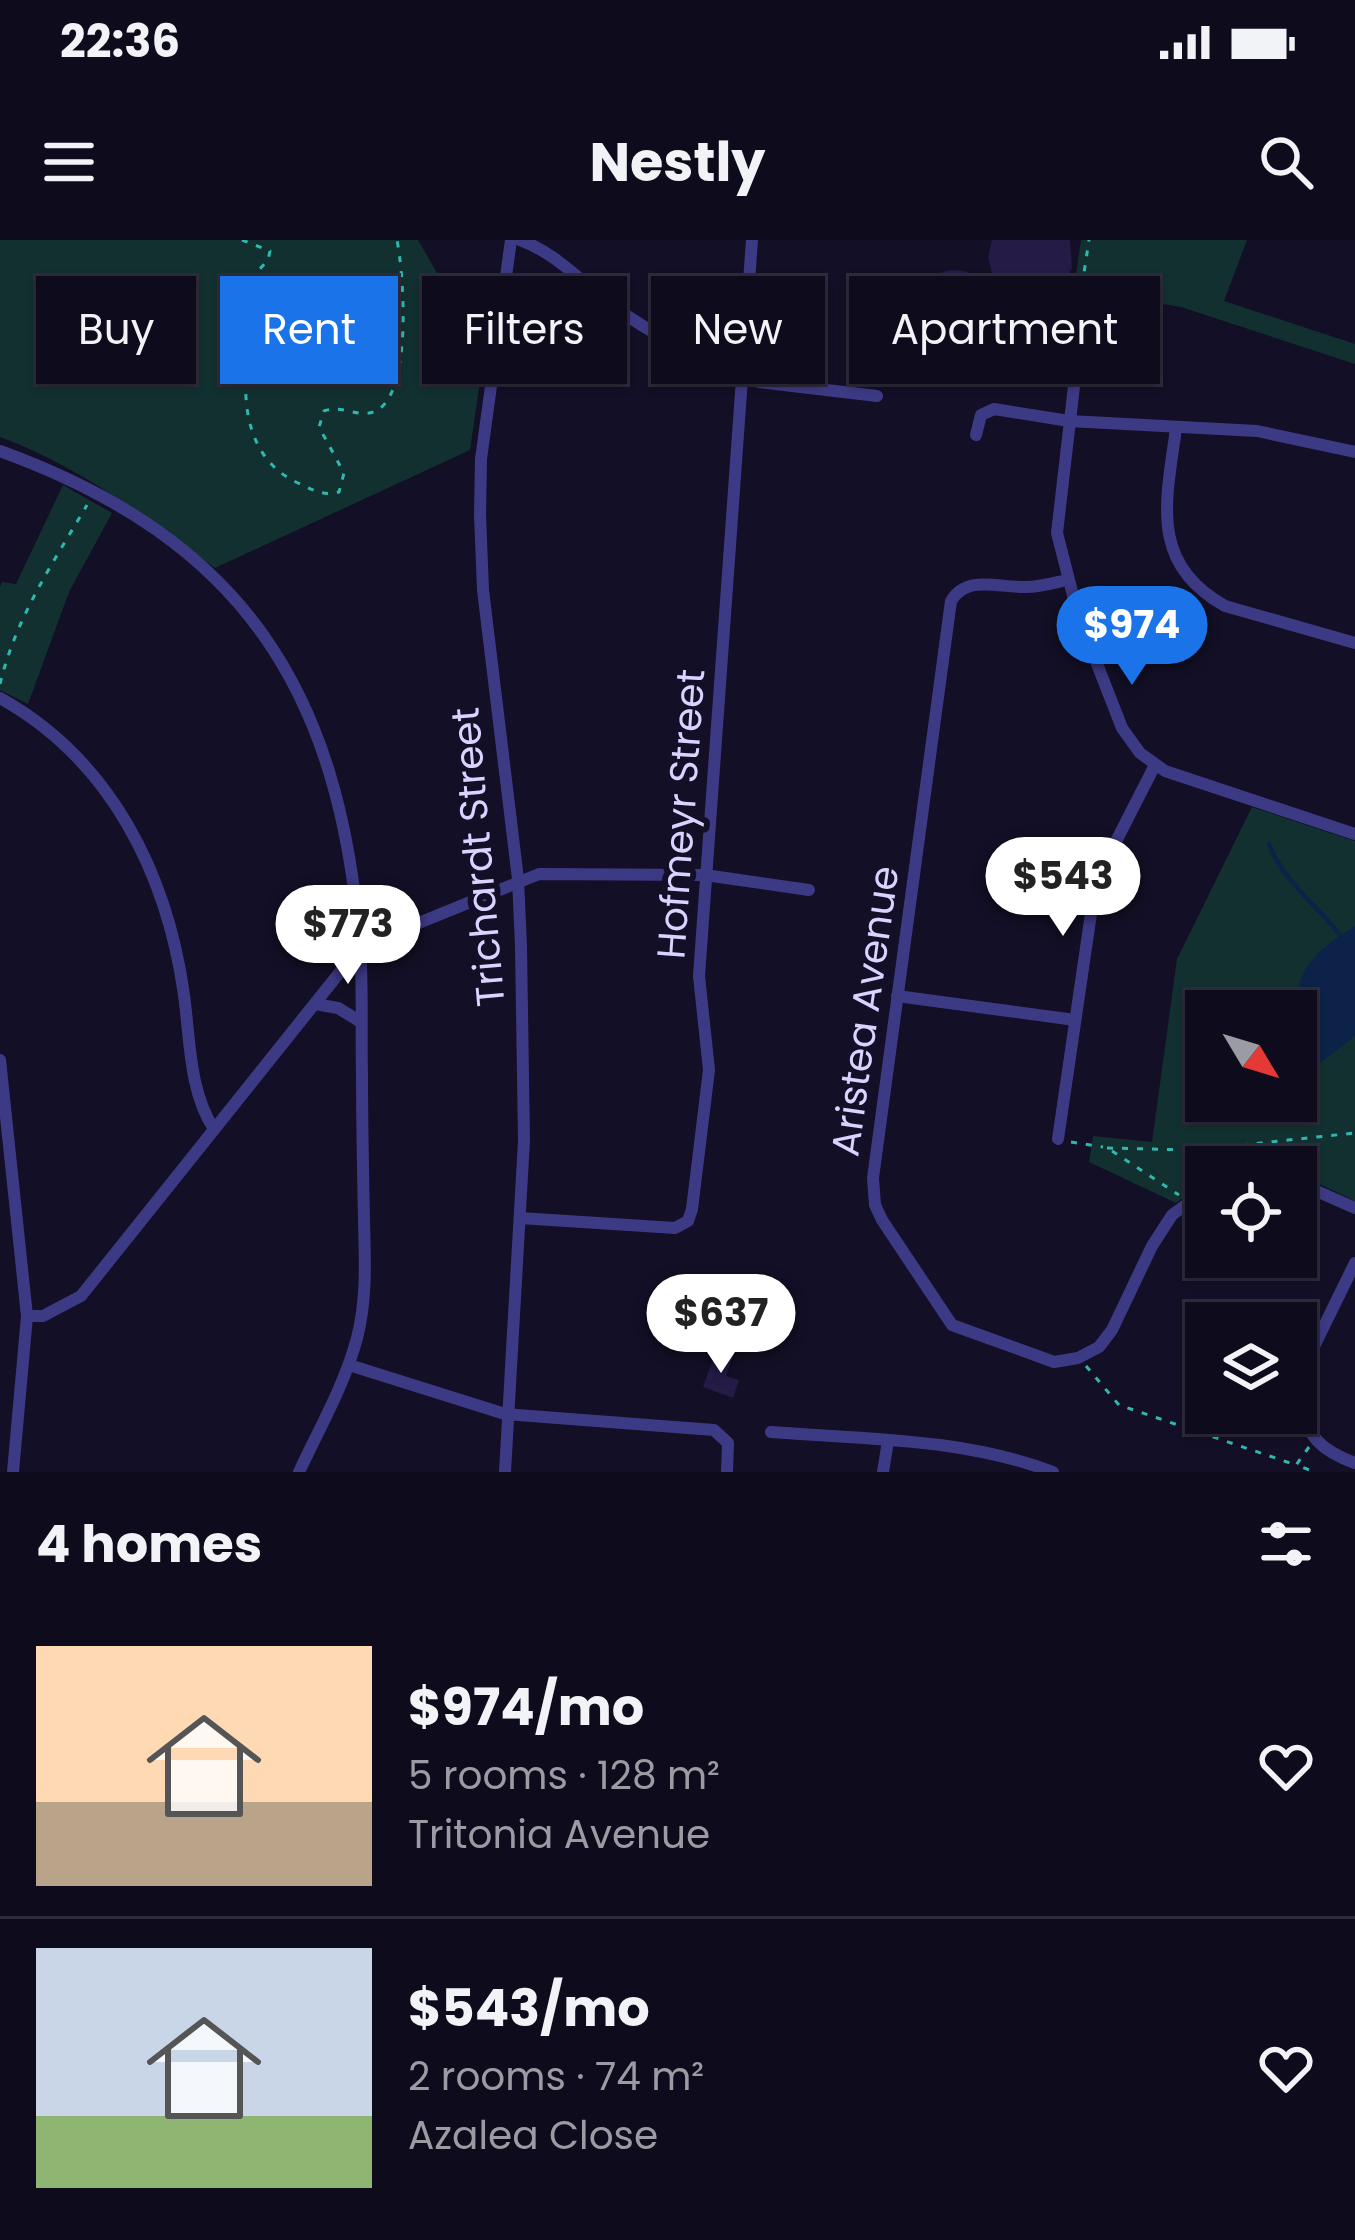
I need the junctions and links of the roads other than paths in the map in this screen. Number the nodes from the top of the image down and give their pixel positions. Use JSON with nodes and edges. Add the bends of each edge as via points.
{"nodes":[{"id":1,"x":516,"y":240,"type":"edge"},
{"id":2,"x":752,"y":240,"type":"edge"},
{"id":3,"x":749,"y":276,"type":"edge"},
{"id":4,"x":651,"y":331,"type":"edge"},
{"id":5,"x":741,"y":384,"type":"edge"},
{"id":6,"x":776,"y":384,"type":"edge"},
{"id":7,"x":1074,"y":384,"type":"edge"},
{"id":8,"x":877,"y":396,"type":"dead end"},
{"id":9,"x":1069,"y":421,"type":"junction"},
{"id":10,"x":1176,"y":429,"type":"junction"},
{"id":11,"x":976,"y":435,"type":"dead end"},
{"id":12,"x":0,"y":451,"type":"edge"},
{"id":13,"x":1355,"y":452,"type":"edge"},
{"id":14,"x":1067,"y":580,"type":"junction"},
{"id":15,"x":1355,"y":643,"type":"edge"},
{"id":16,"x":0,"y":698,"type":"edge"},
{"id":17,"x":1155,"y":765,"type":"junction"},
{"id":18,"x":1355,"y":834,"type":"edge"},
{"id":19,"x":705,"y":874,"type":"junction"},
{"id":20,"x":518,"y":879,"type":"junction"},
{"id":21,"x":808,"y":890,"type":"dead end"},
{"id":22,"x":360,"y":947,"type":"junction"},
{"id":23,"x":897,"y":996,"type":"junction"},
{"id":24,"x":315,"y":1004,"type":"junction"},
{"id":25,"x":1075,"y":1020,"type":"junction"},
{"id":26,"x":361,"y":1022,"type":"junction"},
{"id":27,"x":0,"y":1060,"type":"edge"},
{"id":28,"x":214,"y":1129,"type":"junction"},
{"id":29,"x":1058,"y":1139,"type":"road end"},
{"id":30,"x":1317,"y":1191,"type":"edge"},
{"id":31,"x":1185,"y":1202,"type":"edge"},
{"id":32,"x":1355,"y":1208,"type":"edge"},
{"id":33,"x":520,"y":1218,"type":"junction"},
{"id":34,"x":1355,"y":1263,"type":"edge"},
{"id":35,"x":27,"y":1316,"type":"junction"},
{"id":36,"x":1317,"y":1340,"type":"edge"},
{"id":37,"x":349,"y":1365,"type":"junction"},
{"id":38,"x":505,"y":1414,"type":"junction"},
{"id":39,"x":771,"y":1432,"type":"dead end"},
{"id":40,"x":1310,"y":1434,"type":"edge"},
{"id":41,"x":888,"y":1441,"type":"junction"},
{"id":42,"x":1355,"y":1463,"type":"edge"},
{"id":43,"x":1047,"y":1471,"type":"edge"},
{"id":44,"x":13,"y":1472,"type":"edge"},
{"id":45,"x":299,"y":1472,"type":"edge"},
{"id":46,"x":505,"y":1472,"type":"edge"},
{"id":47,"x":727,"y":1472,"type":"edge"},
{"id":48,"x":883,"y":1472,"type":"edge"}],
"edges":[{"from":1,"to":4,"type":"street","via":[[542,249]]},
{"from":1,"to":20,"type":"street","name":"Trichardt Street","via":[[480,515]]},
{"from":2,"to":3,"type":"street","name":"Hofmeyr Street"},
{"from":5,"to":19,"type":"street","name":"Hofmeyr Street"},
{"from":6,"to":8,"type":"street"},
{"from":7,"to":9,"type":"street"},
{"from":9,"to":10,"type":"street"},
{"from":9,"to":11,"type":"street","via":[[989,410]]},
{"from":9,"to":14,"type":"street","via":[[1056,519]]},
{"from":10,"to":13,"type":"street","via":[[1257,431]]},
{"from":10,"to":15,"type":"street","via":[[1164,514],[1188,577],[1225,605]]},
{"from":12,"to":22,"type":"street","via":[[169,540],[262,631],[316,726]]},
{"from":14,"to":17,"type":"street","via":[[1122,728]]},
{"from":14,"to":23,"type":"street","name":"Aristea Avenue","via":[[1024,588],[972,584],[951,601]]},
{"from":16,"to":28,"type":"street","via":[[76,753],[127,822],[167,914],[198,1096]]},
{"from":17,"to":18,"type":"street"},
{"from":17,"to":25,"type":"street","via":[[1093,900]]},
{"from":19,"to":20,"type":"street"},
{"from":19,"to":21,"type":"street"},
{"from":19,"to":33,"type":"street","name":"Hofmeyr Street","via":[[699,976],[709,1070],[688,1221],[675,1228]]},
{"from":20,"to":22,"type":"street"},
{"from":20,"to":33,"type":"street","name":"Trichardt Street"},
{"from":22,"to":24,"type":"street"},
{"from":22,"to":26,"type":"street"},
{"from":23,"to":25,"type":"street"},
{"from":23,"to":31,"type":"street","name":"Aristea Avenue","via":[[875,1204],[952,1325],[1054,1362],[1078,1358],[1112,1330],[1152,1246]]},
{"from":24,"to":26,"type":"street"},
{"from":24,"to":28,"type":"street"},
{"from":25,"to":29,"type":"street"},
{"from":26,"to":37,"type":"street","via":[[365,1278]]},
{"from":27,"to":35,"type":"street"},
{"from":28,"to":35,"type":"street","via":[[78,1299]]},
{"from":30,"to":32,"type":"street"},
{"from":33,"to":38,"type":"street","name":"Trichardt Street"},
{"from":34,"to":36,"type":"street"},
{"from":35,"to":44,"type":"street"},
{"from":37,"to":38,"type":"street"},
{"from":37,"to":45,"type":"street"},
{"from":38,"to":46,"type":"street","name":"Trichardt Street"},
{"from":38,"to":47,"type":"street","via":[[708,1428],[725,1438]]},
{"from":39,"to":41,"type":"street"},
{"from":40,"to":42,"type":"street","via":[[1333,1456]]},
{"from":41,"to":43,"type":"street","via":[[970,1449]]},
{"from":41,"to":48,"type":"street"}]}
